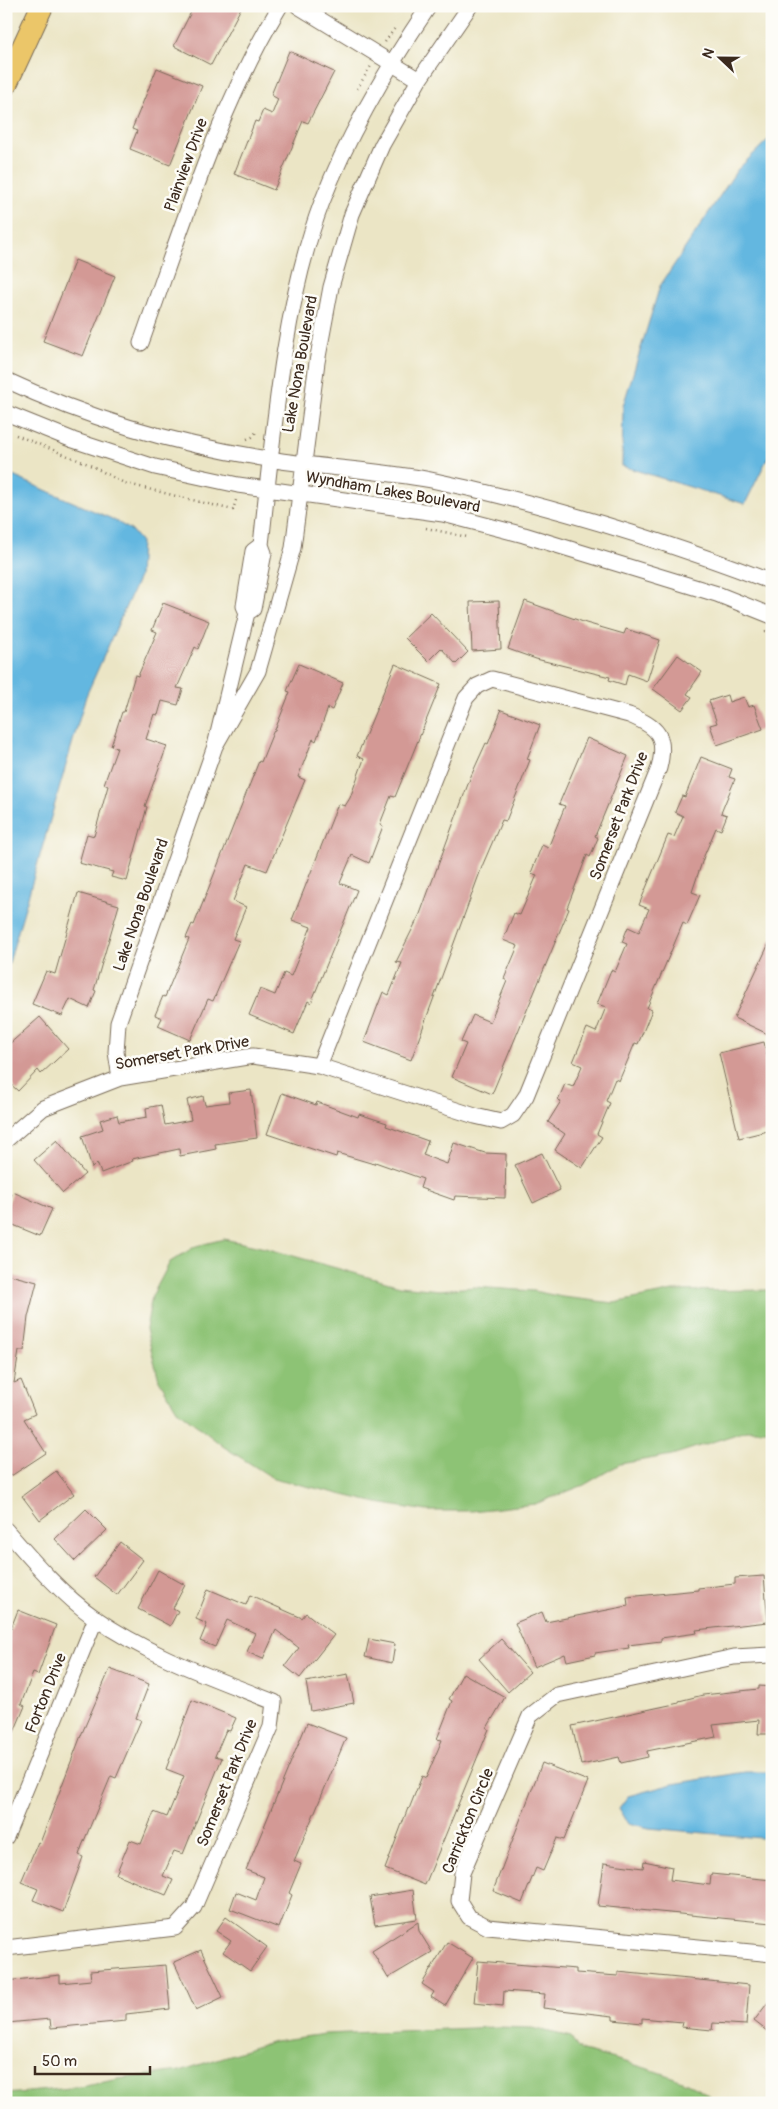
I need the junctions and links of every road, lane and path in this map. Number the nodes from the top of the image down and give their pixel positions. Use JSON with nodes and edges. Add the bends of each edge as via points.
{"nodes":[{"id":1,"x":42,"y":6,"type":"edge"},
{"id":2,"x":280,"y":6,"type":"edge"},
{"id":3,"x":298,"y":6,"type":"edge"},
{"id":4,"x":429,"y":6,"type":"edge"},
{"id":5,"x":470,"y":6,"type":"edge"},
{"id":6,"x":391,"y":63,"type":"junction"},
{"id":7,"x":419,"y":80,"type":"junction"},
{"id":8,"x":6,"y":84,"type":"edge"},
{"id":9,"x":141,"y":343,"type":"dead end"},
{"id":10,"x":6,"y":380,"type":"edge"},
{"id":11,"x":6,"y":413,"type":"edge"},
{"id":12,"x":9,"y":432,"type":"dead end"},
{"id":13,"x":270,"y":459,"type":"junction"},
{"id":14,"x":302,"y":464,"type":"junction"},
{"id":15,"x":267,"y":489,"type":"junction"},
{"id":16,"x":298,"y":493,"type":"junction"},
{"id":17,"x":236,"y":503,"type":"dead end"},
{"id":18,"x":424,"y":528,"type":"dead end"},
{"id":19,"x":471,"y":538,"type":"dead end"},
{"id":20,"x":772,"y":582,"type":"edge"},
{"id":21,"x":251,"y":594,"type":"junction"},
{"id":22,"x":278,"y":600,"type":"junction"},
{"id":23,"x":772,"y":616,"type":"edge"},
{"id":24,"x":763,"y":630,"type":"dead end"},
{"id":25,"x":772,"y":634,"type":"edge"},
{"id":26,"x":215,"y":746,"type":"junction"},
{"id":27,"x":319,"y":1066,"type":"junction"},
{"id":28,"x":120,"y":1078,"type":"junction"},
{"id":29,"x":6,"y":1140,"type":"edge"},
{"id":30,"x":6,"y":1530,"type":"edge"},
{"id":31,"x":96,"y":1618,"type":"junction"},
{"id":32,"x":772,"y":1655,"type":"edge"},
{"id":33,"x":6,"y":1836,"type":"edge"},
{"id":34,"x":6,"y":1948,"type":"edge"},
{"id":35,"x":772,"y":1954,"type":"edge"}],
"edges":[{"from":1,"to":8,"type":"highway"},
{"from":2,"to":9,"type":"street","name":"Plainview Drive","via":[[211,142]]},
{"from":3,"to":6,"type":"street"},
{"from":4,"to":6,"type":"street","name":"Lake Nona Boulevard"},
{"from":5,"to":7,"type":"street","name":"Lake Nona Boulevard"},
{"from":6,"to":7,"type":"street"},
{"from":6,"to":13,"type":"street","name":"Lake Nona Boulevard","via":[[354,131],[322,203],[300,280]]},
{"from":7,"to":14,"type":"street","name":"Lake Nona Boulevard","via":[[382,145],[352,214],[331,287],[316,362]]},
{"from":10,"to":13,"type":"street","name":"Wyndham Lakes Boulevard","via":[[115,424],[203,447]]},
{"from":11,"to":15,"type":"street","name":"Wyndham Lakes Boulevard","via":[[73,440],[155,467]]},
{"from":12,"to":17,"type":"path","via":[[88,464],[124,483],[233,510]]},
{"from":13,"to":14,"type":"street","name":"Wyndham Lakes Boulevard"},
{"from":13,"to":15,"type":"street","name":"Lake Nona Boulevard"},
{"from":14,"to":16,"type":"street","name":"Lake Nona Boulevard"},
{"from":14,"to":20,"type":"street","name":"Wyndham Lakes Boulevard","via":[[430,480],[513,499],[648,539]]},
{"from":15,"to":16,"type":"street","name":"Wyndham Lakes Boulevard"},
{"from":15,"to":21,"type":"street","name":"Lake Nona Boulevard","via":[[260,545],[253,551]]},
{"from":16,"to":22,"type":"street","name":"Lake Nona Boulevard","via":[[293,548]]},
{"from":16,"to":23,"type":"street","name":"Wyndham Lakes Boulevard","via":[[443,514],[524,534],[717,594]]},
{"from":18,"to":19,"type":"path"},
{"from":21,"to":22,"type":"street"},
{"from":21,"to":26,"type":"street","name":"Lake Nona Boulevard","via":[[244,606],[246,613]]},
{"from":22,"to":26,"type":"street","name":"Lake Nona Boulevard","via":[[258,670]]},
{"from":24,"to":25,"type":"path"},
{"from":26,"to":28,"type":"street","name":"Lake Nona Boulevard","via":[[118,1023],[116,1052]]},
{"from":27,"to":27,"type":"street","name":"Somerset Park Drive","via":[[475,1116],[501,1122],[513,1114],[526,1096],[659,768],[663,751],[660,736],[650,724],[629,715],[492,679],[477,686],[466,698]]},
{"from":27,"to":28,"type":"street","name":"Somerset Park Drive","via":[[253,1056]]},
{"from":28,"to":29,"type":"street","name":"Somerset Park Drive","via":[[43,1108]]},
{"from":30,"to":31,"type":"street","name":"Somerset Park Drive","via":[[64,1592]]},
{"from":31,"to":33,"type":"street","name":"Forton Drive"},
{"from":31,"to":34,"type":"street","name":"Somerset Park Drive","via":[[162,1657],[274,1702],[271,1727],[194,1907],[175,1928]]},
{"from":32,"to":35,"type":"street","name":"Carrickton Circle","via":[[734,1657],[557,1695],[530,1716],[462,1873],[458,1900],[469,1917],[488,1927]]}]}
